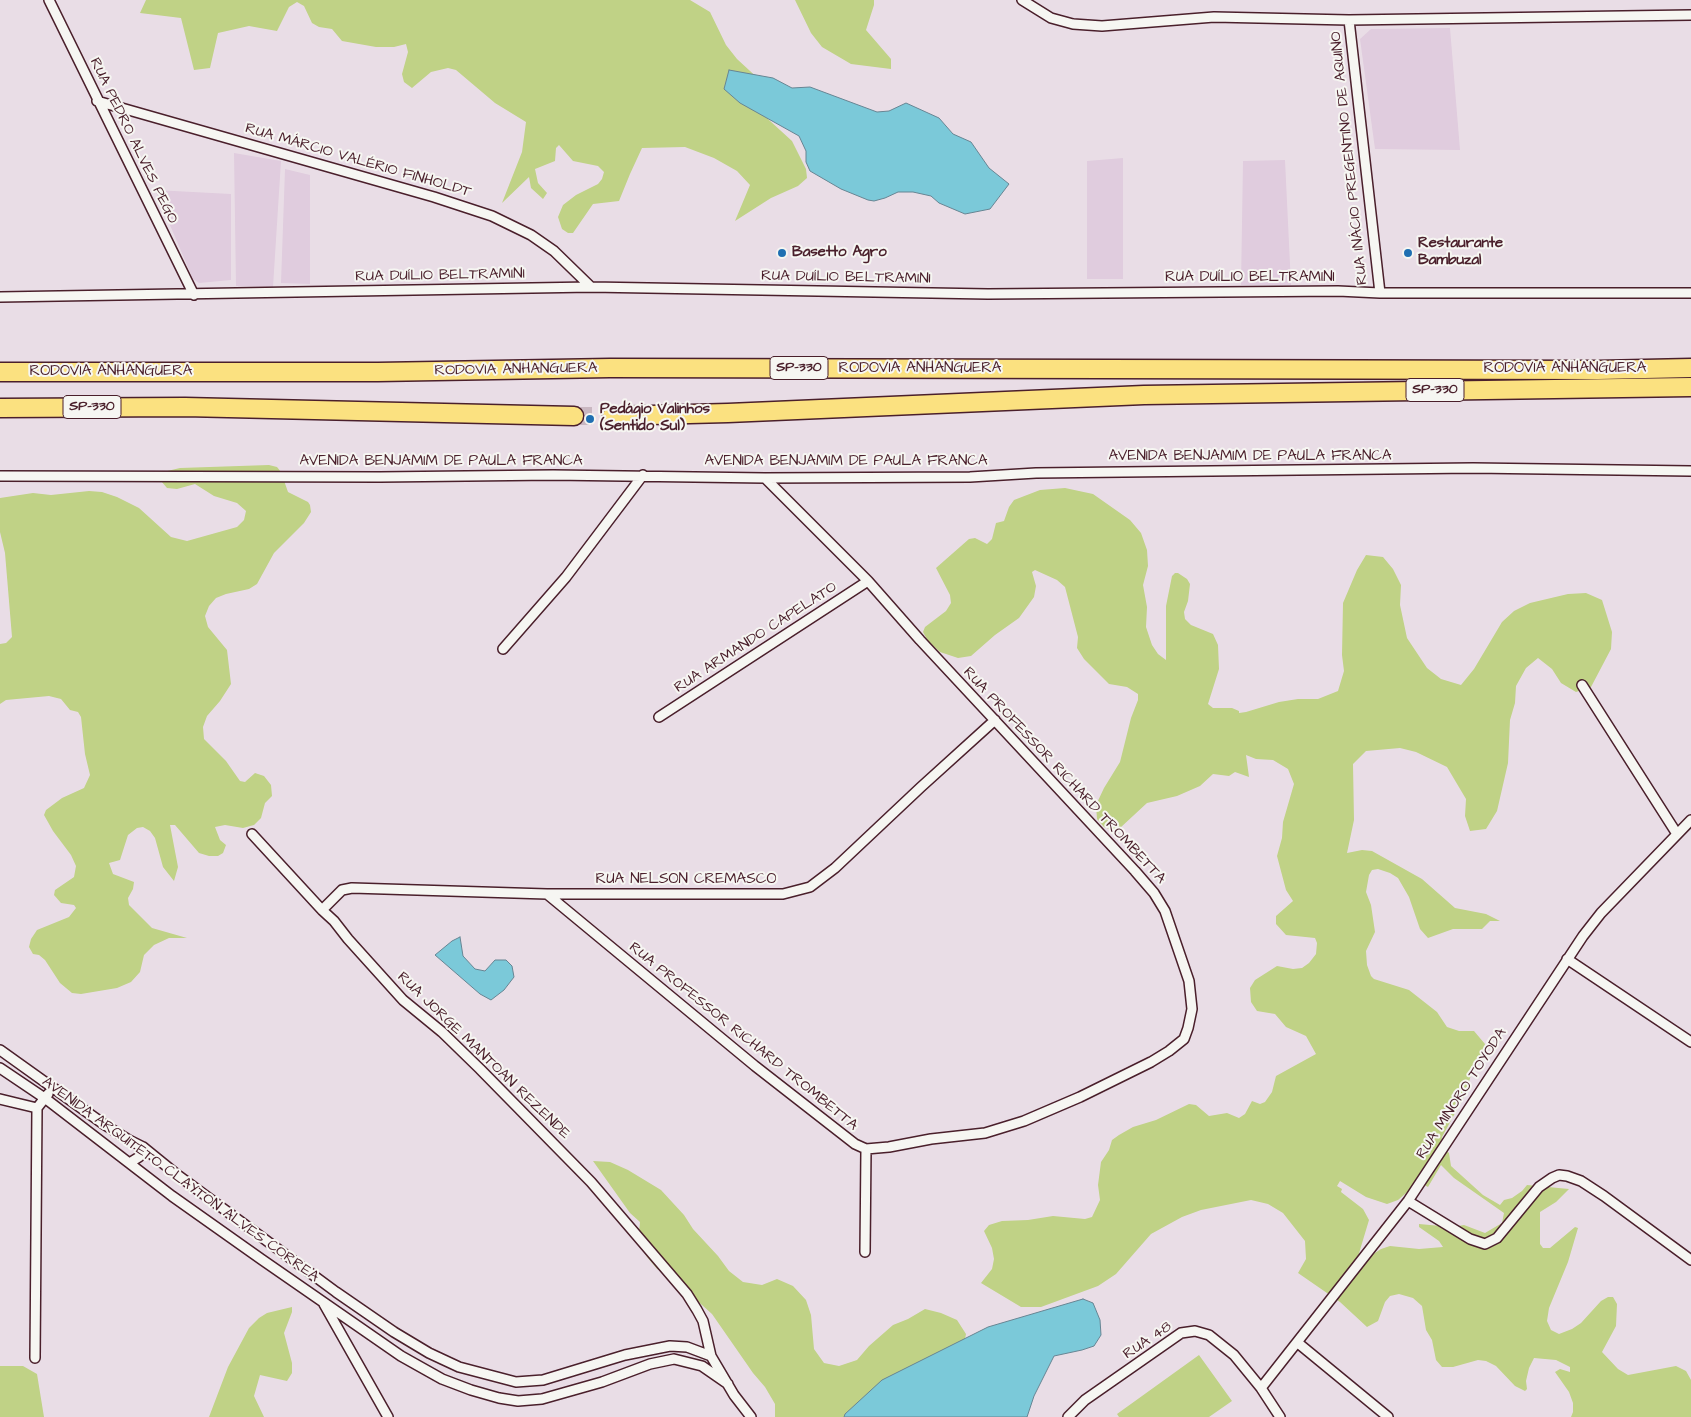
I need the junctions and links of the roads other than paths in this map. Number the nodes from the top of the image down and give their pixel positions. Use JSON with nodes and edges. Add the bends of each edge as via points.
{"nodes":[{"id":1,"x":49,"y":0,"type":"edge"},
{"id":2,"x":1022,"y":0,"type":"edge"},
{"id":3,"x":1691,"y":15,"type":"edge"},
{"id":4,"x":1349,"y":20,"type":"junction"},
{"id":5,"x":97,"y":101,"type":"junction"},
{"id":6,"x":592,"y":287,"type":"junction"},
{"id":7,"x":1380,"y":293,"type":"junction"},
{"id":8,"x":1691,"y":294,"type":"edge"},
{"id":9,"x":194,"y":295,"type":"junction"},
{"id":10,"x":0,"y":297,"type":"edge"},
{"id":11,"x":1691,"y":368,"type":"edge"},
{"id":12,"x":0,"y":372,"type":"edge"},
{"id":13,"x":1691,"y":387,"type":"edge"},
{"id":14,"x":0,"y":408,"type":"edge"},
{"id":15,"x":574,"y":416,"type":"tunnel mouth"},
{"id":16,"x":612,"y":416,"type":"tunnel mouth"},
{"id":17,"x":1691,"y":471,"type":"edge"},
{"id":18,"x":643,"y":475,"type":"junction"},
{"id":19,"x":0,"y":476,"type":"edge"},
{"id":20,"x":765,"y":478,"type":"junction"},
{"id":21,"x":868,"y":581,"type":"junction"},
{"id":22,"x":503,"y":649,"type":"dead end"},
{"id":23,"x":1582,"y":685,"type":"dead end"},
{"id":24,"x":659,"y":717,"type":"dead end"},
{"id":25,"x":995,"y":720,"type":"junction"},
{"id":26,"x":1691,"y":820,"type":"edge"},
{"id":27,"x":252,"y":834,"type":"dead end"},
{"id":28,"x":1677,"y":834,"type":"junction"},
{"id":29,"x":547,"y":894,"type":"junction"},
{"id":30,"x":322,"y":910,"type":"junction"},
{"id":31,"x":1567,"y":959,"type":"junction"},
{"id":32,"x":1691,"y":1042,"type":"edge"},
{"id":33,"x":0,"y":1050,"type":"edge"},
{"id":34,"x":0,"y":1068,"type":"edge"},
{"id":35,"x":52,"y":1088,"type":"junction"},
{"id":36,"x":46,"y":1098,"type":"junction"},
{"id":37,"x":0,"y":1099,"type":"edge"},
{"id":38,"x":37,"y":1108,"type":"junction"},
{"id":39,"x":105,"y":1125,"type":"junction"},
{"id":40,"x":98,"y":1138,"type":"junction"},
{"id":41,"x":143,"y":1147,"type":"junction"},
{"id":42,"x":866,"y":1149,"type":"junction"},
{"id":43,"x":131,"y":1162,"type":"junction"},
{"id":44,"x":1408,"y":1201,"type":"junction"},
{"id":45,"x":865,"y":1252,"type":"dead end"},
{"id":46,"x":1691,"y":1260,"type":"edge"},
{"id":47,"x":323,"y":1301,"type":"junction"},
{"id":48,"x":1298,"y":1343,"type":"junction"},
{"id":49,"x":712,"y":1356,"type":"junction"},
{"id":50,"x":35,"y":1358,"type":"dead end"},
{"id":51,"x":728,"y":1384,"type":"junction"},
{"id":52,"x":1261,"y":1388,"type":"junction"},
{"id":53,"x":388,"y":1417,"type":"edge"},
{"id":54,"x":751,"y":1417,"type":"edge"},
{"id":55,"x":1068,"y":1417,"type":"edge"},
{"id":56,"x":1280,"y":1417,"type":"edge"},
{"id":57,"x":1388,"y":1417,"type":"edge"}],
"edges":[{"from":1,"to":5,"type":"street","name":"RUA PEDRO ALVES PEGO"},
{"from":2,"to":4,"type":"street","via":[[1051,18],[1092,26],[1214,17]]},
{"from":3,"to":4,"type":"street"},
{"from":4,"to":7,"type":"street","name":"RUA INÁCIO PREGENTINO DE AQUINO"},
{"from":5,"to":6,"type":"street","name":"RUA MÁRCIO VALÉRIO FINHOLDT","via":[[492,216],[531,235]]},
{"from":5,"to":9,"type":"street","name":"RUA PEDRO ALVES PEGO"},
{"from":6,"to":7,"type":"street","name":"RUA DUÍLIO BELTRAMINI","via":[[988,294]]},
{"from":6,"to":9,"type":"street","name":"RUA DUÍLIO BELTRAMINI"},
{"from":7,"to":8,"type":"street","name":"RUA DUÍLIO BELTRAMINI"},
{"from":9,"to":10,"type":"street","name":"RUA DUÍLIO BELTRAMINI"},
{"from":11,"to":12,"type":"highway","name":"RODOVIA ANHANGUERA","number":"SP-330","via":[[610,368]]},
{"from":13,"to":16,"type":"highway","name":"RODOVIA ANHANGUERA","number":"SP-330","via":[[1153,395]]},
{"from":14,"to":15,"type":"highway","number":"SP-330","via":[[185,406]]},
{"from":17,"to":20,"type":"street","name":"AVENIDA BENJAMIM DE PAULA FRANCA","via":[[1473,468]]},
{"from":18,"to":19,"type":"street","name":"AVENIDA BENJAMIM DE PAULA FRANCA"},
{"from":18,"to":20,"type":"street","name":"AVENIDA BENJAMIM DE PAULA FRANCA"},
{"from":18,"to":22,"type":"street","via":[[566,577]]},
{"from":20,"to":21,"type":"street","name":"RUA PROFESSOR RICHARD TROMBETTA"},
{"from":21,"to":24,"type":"street","name":"RUA ARMANDO CAPELATO"},
{"from":21,"to":25,"type":"street","name":"RUA PROFESSOR RICHARD TROMBETTA"},
{"from":23,"to":28,"type":"street"},
{"from":25,"to":29,"type":"street","name":"RUA NELSON CREMASCO","via":[[835,868],[810,887],[782,894]]},
{"from":25,"to":42,"type":"street","name":"RUA PROFESSOR RICHARD TROMBETTA","via":[[1154,893],[1165,911],[1188,981],[1192,1009],[1188,1028],[1177,1046],[1151,1062],[1024,1121],[985,1133]]},
{"from":26,"to":28,"type":"street","name":"RUA MINORO TOYODA"},
{"from":27,"to":30,"type":"street","name":"RUA JORGE MANTOAN REZENDE"},
{"from":28,"to":31,"type":"street","name":"RUA MINORO TOYODA","via":[[1601,914]]},
{"from":29,"to":30,"type":"street","name":"RUA NELSON CREMASCO","via":[[352,888],[342,890]]},
{"from":29,"to":42,"type":"street","name":"RUA PROFESSOR RICHARD TROMBETTA","via":[[755,1066],[854,1144]]},
{"from":30,"to":49,"type":"street","name":"RUA JORGE MANTOAN REZENDE","via":[[403,1000],[442,1032],[591,1182],[686,1294],[703,1321]]},
{"from":31,"to":32,"type":"street"},
{"from":31,"to":44,"type":"street","name":"RUA MINORO TOYODA"},
{"from":33,"to":35,"type":"street","name":"AVENIDA ARQUITETO CLAYTON ALVES CORREA"},
{"from":34,"to":36,"type":"street","name":"AVENIDA ARQUITETO CLAYTON ALVES CORREA"},
{"from":35,"to":36,"type":"street"},
{"from":35,"to":39,"type":"street","name":"AVENIDA ARQUITETO CLAYTON ALVES CORREA"},
{"from":36,"to":38,"type":"street"},
{"from":36,"to":40,"type":"street","name":"AVENIDA ARQUITETO CLAYTON ALVES CORREA"},
{"from":37,"to":38,"type":"street"},
{"from":38,"to":50,"type":"street"},
{"from":39,"to":40,"type":"street","via":[[99,1130]]},
{"from":39,"to":41,"type":"street","name":"AVENIDA ARQUITETO CLAYTON ALVES CORREA"},
{"from":40,"to":43,"type":"street","name":"AVENIDA ARQUITETO CLAYTON ALVES CORREA"},
{"from":41,"to":43,"type":"street","via":[[139,1157]]},
{"from":41,"to":49,"type":"street","name":"AVENIDA ARQUITETO CLAYTON ALVES CORREA","via":[[336,1292],[422,1349],[459,1367],[516,1382],[543,1380],[625,1355],[670,1346],[687,1347]]},
{"from":42,"to":45,"type":"street"},
{"from":43,"to":47,"type":"street","name":"AVENIDA ARQUITETO CLAYTON ALVES CORREA","via":[[224,1234]]},
{"from":44,"to":46,"type":"street","via":[[1470,1239],[1485,1244],[1497,1238],[1539,1187],[1559,1175],[1567,1176],[1604,1196]]},
{"from":44,"to":48,"type":"street","name":"RUA MINORO TOYODA"},
{"from":47,"to":51,"type":"street","name":"AVENIDA ARQUITETO CLAYTON ALVES CORREA","via":[[401,1356],[442,1378],[499,1398],[518,1401],[542,1399],[674,1359],[702,1366]]},
{"from":47,"to":53,"type":"street"},
{"from":48,"to":52,"type":"street","name":"RUA MINORO TOYODA"},
{"from":48,"to":57,"type":"street"},
{"from":49,"to":51,"type":"street","name":"RUA JORGE MANTOAN REZENDE"},
{"from":51,"to":54,"type":"street","name":"RUA JORGE MANTOAN REZENDE"},
{"from":52,"to":55,"type":"street","name":"RUA 48","via":[[1222,1344],[1195,1331],[1181,1334],[1086,1400]]},
{"from":52,"to":56,"type":"street","name":"RUA 48"}]}
